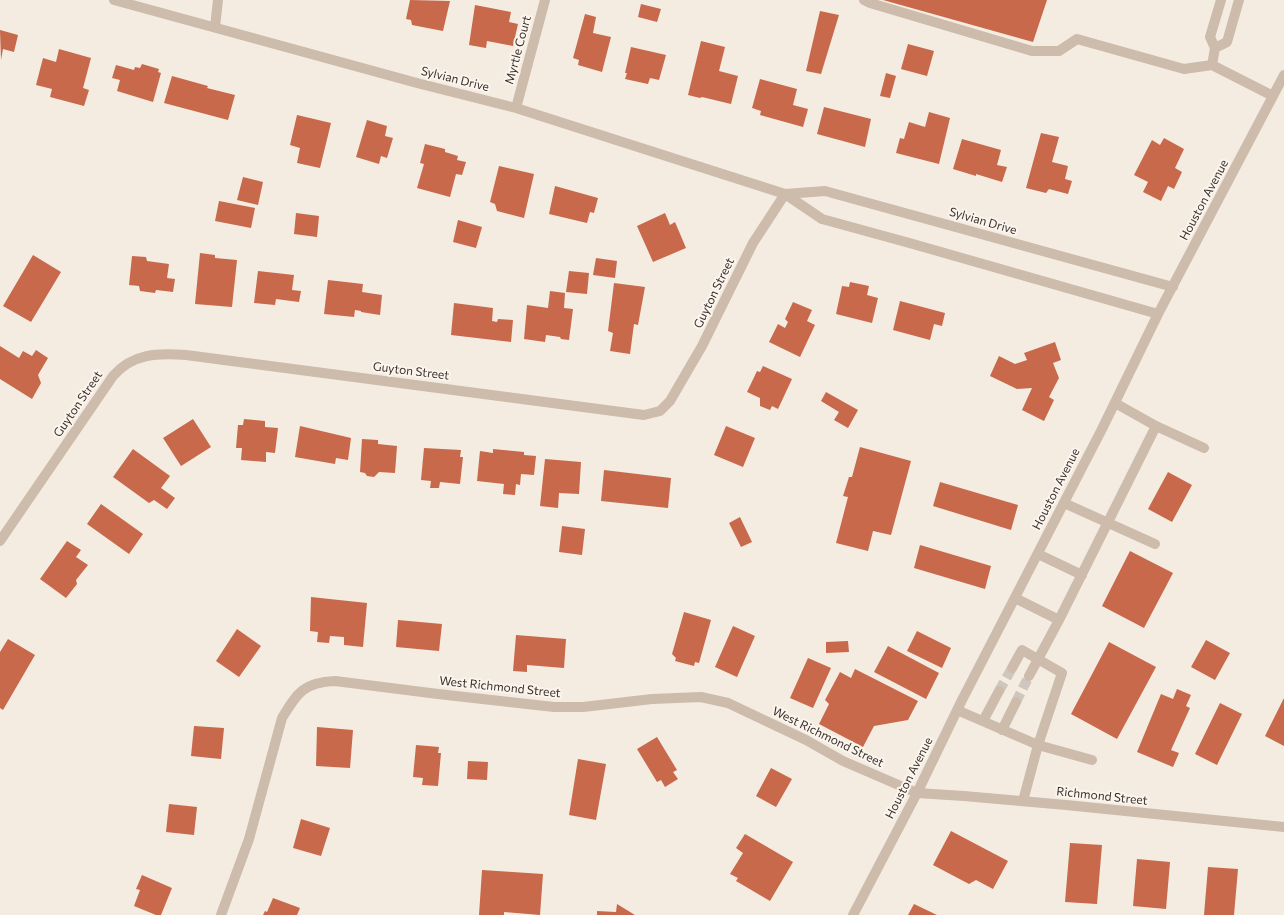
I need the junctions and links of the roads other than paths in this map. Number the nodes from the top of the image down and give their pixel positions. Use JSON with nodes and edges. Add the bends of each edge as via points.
{"nodes":[{"id":1,"x":114,"y":0,"type":"edge"},
{"id":2,"x":218,"y":0,"type":"edge"},
{"id":3,"x":545,"y":0,"type":"edge"},
{"id":4,"x":864,"y":0,"type":"edge"},
{"id":5,"x":1221,"y":0,"type":"edge"},
{"id":6,"x":1239,"y":0,"type":"edge"},
{"id":7,"x":216,"y":27,"type":"junction"},
{"id":8,"x":1215,"y":48,"type":"junction"},
{"id":9,"x":1212,"y":65,"type":"junction"},
{"id":10,"x":1284,"y":75,"type":"edge"},
{"id":11,"x":1273,"y":96,"type":"junction"},
{"id":12,"x":516,"y":108,"type":"junction"},
{"id":13,"x":785,"y":194,"type":"junction"},
{"id":14,"x":1173,"y":287,"type":"junction"},
{"id":15,"x":1158,"y":314,"type":"junction"},
{"id":16,"x":1115,"y":403,"type":"junction"},
{"id":17,"x":1156,"y":426,"type":"junction"},
{"id":18,"x":1204,"y":448,"type":"dead end"},
{"id":19,"x":1064,"y":502,"type":"junction"},
{"id":20,"x":1108,"y":523,"type":"junction"},
{"id":21,"x":0,"y":541,"type":"edge"},
{"id":22,"x":1154,"y":544,"type":"dead end"},
{"id":23,"x":1038,"y":554,"type":"junction"},
{"id":24,"x":1082,"y":575,"type":"junction"},
{"id":25,"x":1015,"y":598,"type":"junction"},
{"id":26,"x":1059,"y":620,"type":"junction"},
{"id":27,"x":1039,"y":659,"type":"junction"},
{"id":28,"x":1012,"y":668,"type":"tunnel mouth"},
{"id":29,"x":1029,"y":676,"type":"tunnel mouth"},
{"id":30,"x":999,"y":691,"type":"tunnel mouth"},
{"id":31,"x":1016,"y":702,"type":"tunnel mouth"},
{"id":32,"x":957,"y":710,"type":"junction"},
{"id":33,"x":983,"y":721,"type":"junction"},
{"id":34,"x":1002,"y":730,"type":"junction"},
{"id":35,"x":1038,"y":745,"type":"junction"},
{"id":36,"x":1092,"y":760,"type":"dead end"},
{"id":37,"x":917,"y":793,"type":"junction"},
{"id":38,"x":1023,"y":801,"type":"junction"},
{"id":39,"x":1284,"y":827,"type":"edge"},
{"id":40,"x":221,"y":915,"type":"edge"},
{"id":41,"x":853,"y":915,"type":"edge"}],
"edges":[{"from":1,"to":7,"type":"street","name":"Sylvian Drive"},
{"from":2,"to":7,"type":"street"},
{"from":3,"to":12,"type":"street","name":"Myrtle Court"},
{"from":4,"to":9,"type":"street","via":[[1032,51],[1059,51],[1077,40],[1184,69]]},
{"from":5,"to":8,"type":"street","via":[[1210,37]]},
{"from":6,"to":8,"type":"street","via":[[1227,42]]},
{"from":7,"to":12,"type":"street","name":"Sylvian Drive"},
{"from":8,"to":9,"type":"street"},
{"from":9,"to":11,"type":"street"},
{"from":10,"to":11,"type":"street","name":"Houston Avenue"},
{"from":11,"to":14,"type":"street","name":"Houston Avenue"},
{"from":12,"to":13,"type":"street","name":"Sylvian Drive"},
{"from":13,"to":14,"type":"street","name":"Sylvian Drive","via":[[825,191]]},
{"from":13,"to":15,"type":"street","name":"Sylvian Drive","via":[[822,220]]},
{"from":13,"to":21,"type":"street","name":"Guyton Street","via":[[753,243],[702,346],[670,401],[660,410],[644,415],[186,355],[152,354],[130,362],[113,376]]},
{"from":14,"to":15,"type":"street","name":"Houston Avenue"},
{"from":15,"to":16,"type":"street","name":"Houston Avenue"},
{"from":16,"to":17,"type":"street"},
{"from":16,"to":19,"type":"street","name":"Houston Avenue"},
{"from":17,"to":18,"type":"street"},
{"from":17,"to":20,"type":"street"},
{"from":19,"to":20,"type":"street"},
{"from":19,"to":23,"type":"street","name":"Houston Avenue"},
{"from":20,"to":22,"type":"street"},
{"from":20,"to":24,"type":"street"},
{"from":23,"to":24,"type":"street"},
{"from":23,"to":25,"type":"street","name":"Houston Avenue"},
{"from":24,"to":26,"type":"street"},
{"from":25,"to":26,"type":"street"},
{"from":25,"to":32,"type":"street","name":"Houston Avenue"},
{"from":26,"to":27,"type":"street"},
{"from":27,"to":28,"type":"street","via":[[1022,650]]},
{"from":27,"to":29,"type":"street"},
{"from":27,"to":35,"type":"street","via":[[1062,673]]},
{"from":30,"to":33,"type":"street"},
{"from":31,"to":34,"type":"street"},
{"from":32,"to":33,"type":"street"},
{"from":32,"to":37,"type":"street","name":"Houston Avenue"},
{"from":33,"to":34,"type":"street"},
{"from":34,"to":35,"type":"street"},
{"from":35,"to":36,"type":"street"},
{"from":35,"to":38,"type":"street"},
{"from":37,"to":38,"type":"street","name":"Richmond Street"},
{"from":37,"to":40,"type":"street","name":"West Richmond Street","via":[[843,761],[806,740],[728,703],[701,696],[652,698],[583,707],[554,707],[335,681],[321,682],[308,686],[300,693],[282,718],[249,839]]},
{"from":37,"to":41,"type":"street","name":"Houston Avenue"},
{"from":38,"to":39,"type":"street","name":"Richmond Street"}]}
